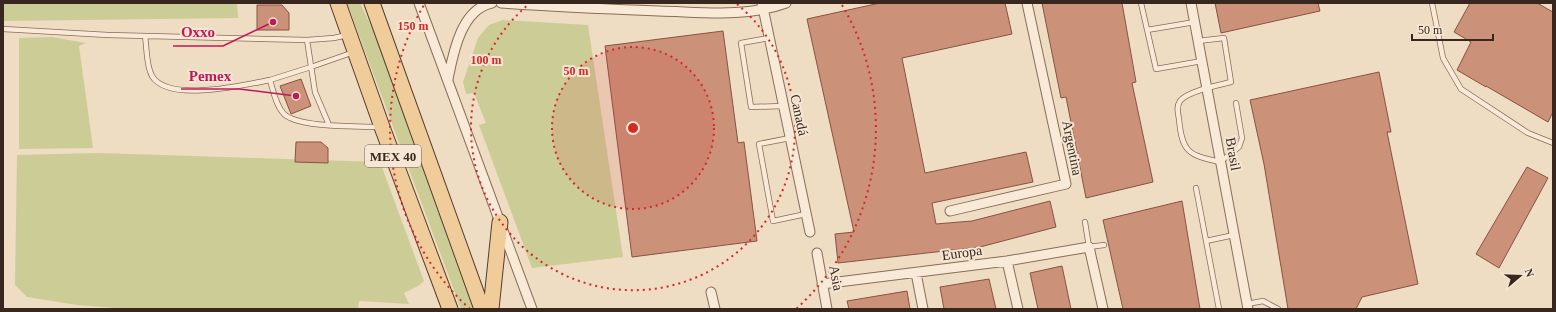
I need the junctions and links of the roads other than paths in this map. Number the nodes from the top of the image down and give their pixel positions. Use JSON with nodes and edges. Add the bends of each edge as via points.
{"nodes":[{"id":1,"x":338,"y":3,"type":"edge"},
{"id":2,"x":363,"y":3,"type":"edge"},
{"id":3,"x":372,"y":3,"type":"edge"},
{"id":4,"x":419,"y":3,"type":"edge"},
{"id":5,"x":492,"y":3,"type":"edge"},
{"id":6,"x":501,"y":3,"type":"edge"},
{"id":7,"x":786,"y":3,"type":"edge"},
{"id":8,"x":1027,"y":3,"type":"edge"},
{"id":9,"x":1141,"y":3,"type":"edge"},
{"id":10,"x":1191,"y":3,"type":"edge"},
{"id":11,"x":1432,"y":3,"type":"edge"},
{"id":12,"x":762,"y":6,"type":"edge"},
{"id":13,"x":1195,"y":22,"type":"junction"},
{"id":14,"x":3,"y":29,"type":"edge"},
{"id":15,"x":1147,"y":30,"type":"junction"},
{"id":16,"x":349,"y":34,"type":"junction"},
{"id":17,"x":145,"y":36,"type":"junction"},
{"id":18,"x":769,"y":38,"type":"junction"},
{"id":19,"x":307,"y":40,"type":"junction"},
{"id":20,"x":1198,"y":41,"type":"junction"},
{"id":21,"x":387,"y":45,"type":"junction"},
{"id":22,"x":355,"y":52,"type":"junction"},
{"id":23,"x":1202,"y":61,"type":"junction"},
{"id":24,"x":311,"y":68,"type":"junction"},
{"id":25,"x":448,"y":79,"type":"junction"},
{"id":26,"x":270,"y":80,"type":"junction"},
{"id":27,"x":1207,"y":89,"type":"junction"},
{"id":28,"x":1236,"y":103,"type":"dead end"},
{"id":29,"x":784,"y":106,"type":"junction"},
{"id":30,"x":329,"y":125,"type":"junction"},
{"id":31,"x":382,"y":127,"type":"junction"},
{"id":32,"x":790,"y":138,"type":"junction"},
{"id":33,"x":1553,"y":143,"type":"edge"},
{"id":34,"x":1220,"y":162,"type":"junction"},
{"id":35,"x":1196,"y":188,"type":"dead end"},
{"id":36,"x":950,"y":211,"type":"dead end"},
{"id":37,"x":806,"y":214,"type":"junction"},
{"id":38,"x":500,"y":222,"type":"junction"},
{"id":39,"x":1085,"y":222,"type":"dead end"},
{"id":40,"x":810,"y":232,"type":"dead end"},
{"id":41,"x":1234,"y":236,"type":"junction"},
{"id":42,"x":1206,"y":241,"type":"junction"},
{"id":43,"x":1104,"y":245,"type":"dead end"},
{"id":44,"x":1089,"y":247,"type":"junction"},
{"id":45,"x":817,"y":253,"type":"dead end"},
{"id":46,"x":1007,"y":261,"type":"junction"},
{"id":47,"x":916,"y":273,"type":"junction"},
{"id":48,"x":822,"y":284,"type":"junction"},
{"id":49,"x":712,"y":292,"type":"dead end"},
{"id":50,"x":1247,"y":306,"type":"edge"},
{"id":51,"x":450,"y":309,"type":"edge"},
{"id":52,"x":482,"y":309,"type":"edge"},
{"id":53,"x":491,"y":309,"type":"edge"},
{"id":54,"x":532,"y":309,"type":"edge"},
{"id":55,"x":715,"y":309,"type":"edge"},
{"id":56,"x":827,"y":309,"type":"edge"},
{"id":57,"x":923,"y":309,"type":"edge"},
{"id":58,"x":1018,"y":309,"type":"edge"},
{"id":59,"x":1103,"y":309,"type":"edge"},
{"id":60,"x":1219,"y":309,"type":"edge"},
{"id":61,"x":1278,"y":309,"type":"edge"}],
"edges":[{"from":1,"to":16,"type":"main road","number":"MEX 40"},
{"from":2,"to":21,"type":"main road"},
{"from":3,"to":21,"type":"main road","number":"MEX 40"},
{"from":4,"to":25,"type":"street"},
{"from":5,"to":25,"type":"street","via":[[478,8],[466,22],[453,55]]},
{"from":6,"to":12,"type":"street","via":[[729,14]]},
{"from":7,"to":12,"type":"street"},
{"from":8,"to":36,"type":"street","name":"Argentina","via":[[1066,184]]},
{"from":9,"to":15,"type":"lane"},
{"from":10,"to":13,"type":"street","name":"Brasil"},
{"from":11,"to":33,"type":"lane","via":[[1443,58],[1461,89],[1528,133]]},
{"from":12,"to":18,"type":"street","name":"Canadá"},
{"from":13,"to":15,"type":"lane"},
{"from":13,"to":20,"type":"street","name":"Brasil"},
{"from":14,"to":17,"type":"lane"},
{"from":15,"to":23,"type":"lane","via":[[1156,70]]},
{"from":16,"to":19,"type":"lane"},
{"from":16,"to":22,"type":"main road","number":"MEX 40"},
{"from":17,"to":19,"type":"lane"},
{"from":17,"to":26,"type":"lane","via":[[152,76],[157,82],[171,89],[233,88]]},
{"from":18,"to":29,"type":"street","name":"Canadá"},
{"from":18,"to":29,"type":"lane","via":[[741,43],[751,107]]},
{"from":19,"to":24,"type":"lane"},
{"from":20,"to":23,"type":"street","name":"Brasil"},
{"from":20,"to":27,"type":"lane","via":[[1224,38],[1231,82]]},
{"from":21,"to":52,"type":"main road","number":"MEX 40"},
{"from":22,"to":24,"type":"lane"},
{"from":22,"to":31,"type":"main road","number":"MEX 40"},
{"from":23,"to":27,"type":"street","name":"Brasil"},
{"from":24,"to":26,"type":"lane"},
{"from":24,"to":30,"type":"lane","via":[[315,92]]},
{"from":25,"to":38,"type":"street"},
{"from":26,"to":30,"type":"lane","via":[[278,104],[285,115]]},
{"from":27,"to":34,"type":"street","name":"Brasil"},
{"from":27,"to":34,"type":"lane","via":[[1186,96],[1180,101],[1177,107],[1180,132],[1184,145],[1190,152]]},
{"from":28,"to":34,"type":"lane","via":[[1242,138],[1239,147]]},
{"from":29,"to":32,"type":"street","name":"Canadá"},
{"from":30,"to":31,"type":"lane"},
{"from":31,"to":51,"type":"main road","number":"MEX 40"},
{"from":32,"to":37,"type":"street","name":"Canadá"},
{"from":32,"to":37,"type":"lane","via":[[759,144],[774,221]]},
{"from":34,"to":41,"type":"street","name":"Brasil"},
{"from":35,"to":42,"type":"lane"},
{"from":37,"to":40,"type":"street","name":"Canadá"},
{"from":38,"to":53,"type":"main road"},
{"from":38,"to":54,"type":"street"},
{"from":39,"to":44,"type":"lane"},
{"from":41,"to":42,"type":"lane"},
{"from":41,"to":50,"type":"street","name":"Brasil"},
{"from":42,"to":60,"type":"lane"},
{"from":43,"to":44,"type":"lane","name":"Europa"},
{"from":44,"to":46,"type":"street","name":"Europa"},
{"from":44,"to":59,"type":"street"},
{"from":45,"to":48,"type":"street","name":"Asia"},
{"from":46,"to":47,"type":"street","name":"Europa"},
{"from":46,"to":58,"type":"street"},
{"from":47,"to":48,"type":"street","name":"Europa"},
{"from":47,"to":57,"type":"street"},
{"from":48,"to":56,"type":"street","name":"Asia"},
{"from":49,"to":55,"type":"street"},
{"from":50,"to":61,"type":"lane","via":[[1263,301]]}]}
